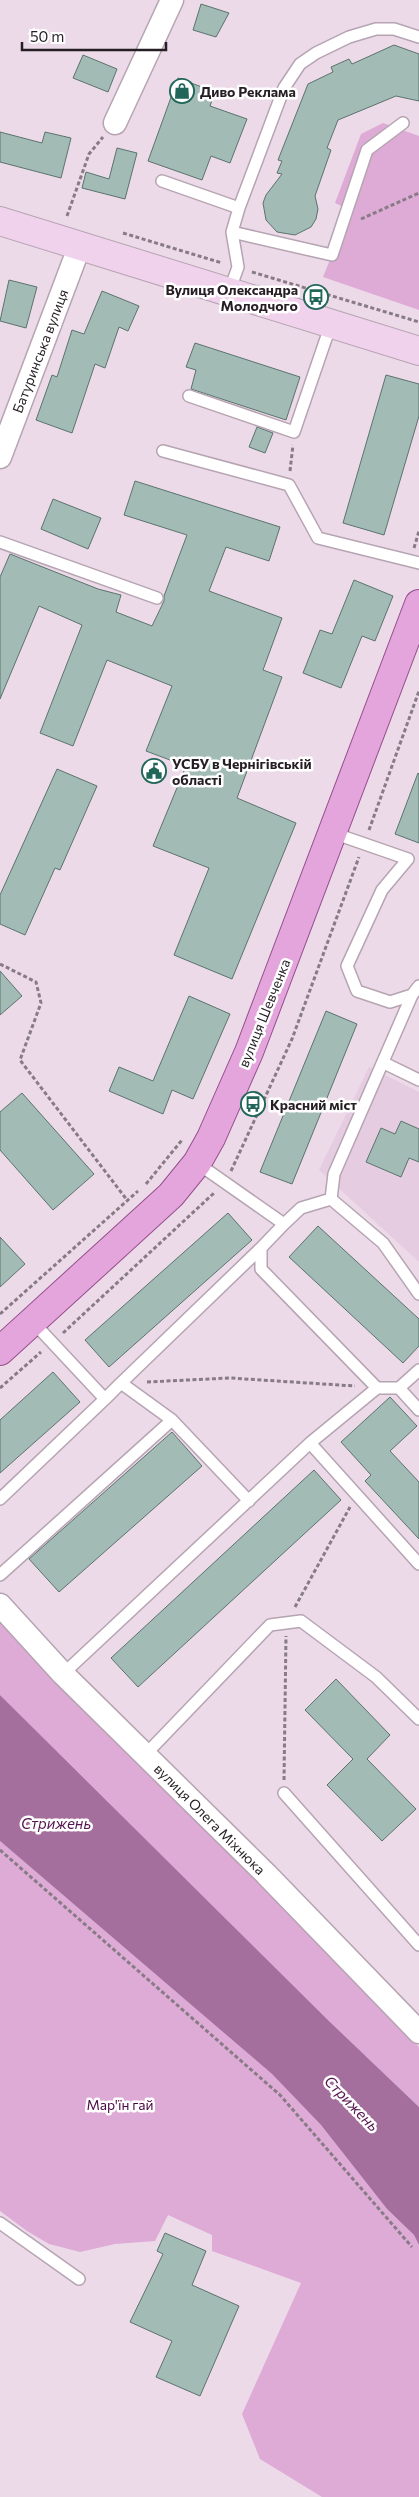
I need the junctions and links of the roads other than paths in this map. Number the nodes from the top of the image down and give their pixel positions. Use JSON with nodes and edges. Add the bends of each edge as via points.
{"nodes":[{"id":1,"x":172,"y":0,"type":"edge"},
{"id":2,"x":419,"y":37,"type":"edge"},
{"id":3,"x":114,"y":123,"type":"road end"},
{"id":4,"x":403,"y":123,"type":"dead end"},
{"id":5,"x":162,"y":181,"type":"dead end"},
{"id":6,"x":239,"y":208,"type":"junction"},
{"id":7,"x":0,"y":221,"type":"edge"},
{"id":8,"x":79,"y":232,"type":"junction"},
{"id":9,"x":232,"y":232,"type":"junction"},
{"id":10,"x":233,"y":280,"type":"junction"},
{"id":11,"x":331,"y":324,"type":"junction"},
{"id":12,"x":419,"y":351,"type":"edge"},
{"id":13,"x":189,"y":396,"type":"dead end"},
{"id":14,"x":162,"y":451,"type":"dead end"},
{"id":15,"x":0,"y":457,"type":"edge"},
{"id":16,"x":0,"y":542,"type":"edge"},
{"id":17,"x":419,"y":564,"type":"edge"},
{"id":18,"x":157,"y":598,"type":"dead end"},
{"id":19,"x":416,"y":619,"type":"edge"},
{"id":20,"x":333,"y":833,"type":"junction"},
{"id":21,"x":413,"y":861,"type":"edge"},
{"id":22,"x":415,"y":990,"type":"edge"},
{"id":23,"x":384,"y":1063,"type":"junction"},
{"id":24,"x":419,"y":1080,"type":"edge"},
{"id":25,"x":197,"y":1163,"type":"junction"},
{"id":26,"x":331,"y":1199,"type":"junction"},
{"id":27,"x":284,"y":1224,"type":"junction"},
{"id":28,"x":262,"y":1248,"type":"junction"},
{"id":29,"x":419,"y":1294,"type":"edge"},
{"id":30,"x":33,"y":1322,"type":"junction"},
{"id":31,"x":0,"y":1351,"type":"edge"},
{"id":32,"x":419,"y":1370,"type":"edge"},
{"id":33,"x":121,"y":1383,"type":"junction"},
{"id":34,"x":377,"y":1388,"type":"junction"},
{"id":35,"x":400,"y":1388,"type":"junction"},
{"id":36,"x":105,"y":1399,"type":"junction"},
{"id":37,"x":419,"y":1410,"type":"edge"},
{"id":38,"x":172,"y":1420,"type":"junction"},
{"id":39,"x":310,"y":1444,"type":"junction"},
{"id":40,"x":0,"y":1499,"type":"edge"},
{"id":41,"x":248,"y":1500,"type":"junction"},
{"id":42,"x":419,"y":1564,"type":"edge"},
{"id":43,"x":0,"y":1575,"type":"edge"},
{"id":44,"x":0,"y":1606,"type":"edge"},
{"id":45,"x":63,"y":1674,"type":"junction"},
{"id":46,"x":419,"y":1719,"type":"edge"},
{"id":47,"x":145,"y":1755,"type":"junction"},
{"id":48,"x":284,"y":1793,"type":"road end"},
{"id":49,"x":419,"y":1945,"type":"edge"},
{"id":50,"x":419,"y":2032,"type":"edge"},
{"id":51,"x":0,"y":2223,"type":"edge"},
{"id":52,"x":79,"y":2279,"type":"dead end"}],
"edges":[{"from":1,"to":3,"type":"street"},
{"from":2,"to":6,"type":"lane","via":[[394,29],[376,30],[349,37],[300,64],[284,88]]},
{"from":4,"to":9,"type":"lane","via":[[367,150],[332,255]]},
{"from":5,"to":6,"type":"lane"},
{"from":6,"to":9,"type":"lane"},
{"from":7,"to":8,"type":"main road"},
{"from":8,"to":10,"type":"main road"},
{"from":8,"to":15,"type":"street","name":"Батуринська вулиця"},
{"from":9,"to":10,"type":"lane"},
{"from":10,"to":11,"type":"main road"},
{"from":11,"to":12,"type":"main road"},
{"from":11,"to":13,"type":"lane","via":[[294,432]]},
{"from":14,"to":17,"type":"lane","via":[[289,485],[318,538]]},
{"from":16,"to":18,"type":"lane"},
{"from":19,"to":20,"type":"main road","name":"вулиця Шевченка"},
{"from":20,"to":21,"type":"lane"},
{"from":20,"to":25,"type":"main road","name":"вулиця Шевченка","via":[[249,1052]]},
{"from":21,"to":22,"type":"lane","via":[[382,890],[348,966],[357,991],[390,1002]]},
{"from":22,"to":23,"type":"lane"},
{"from":23,"to":24,"type":"lane"},
{"from":23,"to":26,"type":"lane","via":[[334,1174]]},
{"from":25,"to":27,"type":"lane"},
{"from":25,"to":30,"type":"main road","name":"вулиця Шевченка","via":[[171,1195]]},
{"from":26,"to":27,"type":"lane","via":[[301,1208]]},
{"from":26,"to":29,"type":"lane","via":[[383,1243]]},
{"from":27,"to":28,"type":"lane"},
{"from":28,"to":33,"type":"lane"},
{"from":28,"to":34,"type":"lane","via":[[261,1269]]},
{"from":30,"to":31,"type":"main road","name":"вулиця Шевченка"},
{"from":30,"to":36,"type":"lane"},
{"from":32,"to":35,"type":"lane"},
{"from":33,"to":36,"type":"lane"},
{"from":33,"to":38,"type":"lane"},
{"from":34,"to":35,"type":"lane"},
{"from":34,"to":39,"type":"lane"},
{"from":35,"to":37,"type":"lane"},
{"from":36,"to":40,"type":"lane"},
{"from":38,"to":41,"type":"lane"},
{"from":38,"to":43,"type":"lane"},
{"from":39,"to":41,"type":"lane"},
{"from":39,"to":42,"type":"lane"},
{"from":41,"to":45,"type":"lane"},
{"from":44,"to":45,"type":"street","name":"вулиця Олега Міхнюка"},
{"from":45,"to":47,"type":"street","name":"вулиця Олега Міхнюка"},
{"from":46,"to":47,"type":"lane","via":[[376,1677],[301,1621],[270,1624]]},
{"from":47,"to":50,"type":"street","name":"вулиця Олега Міхнюка"},
{"from":48,"to":49,"type":"lane"},
{"from":51,"to":52,"type":"lane"}]}
